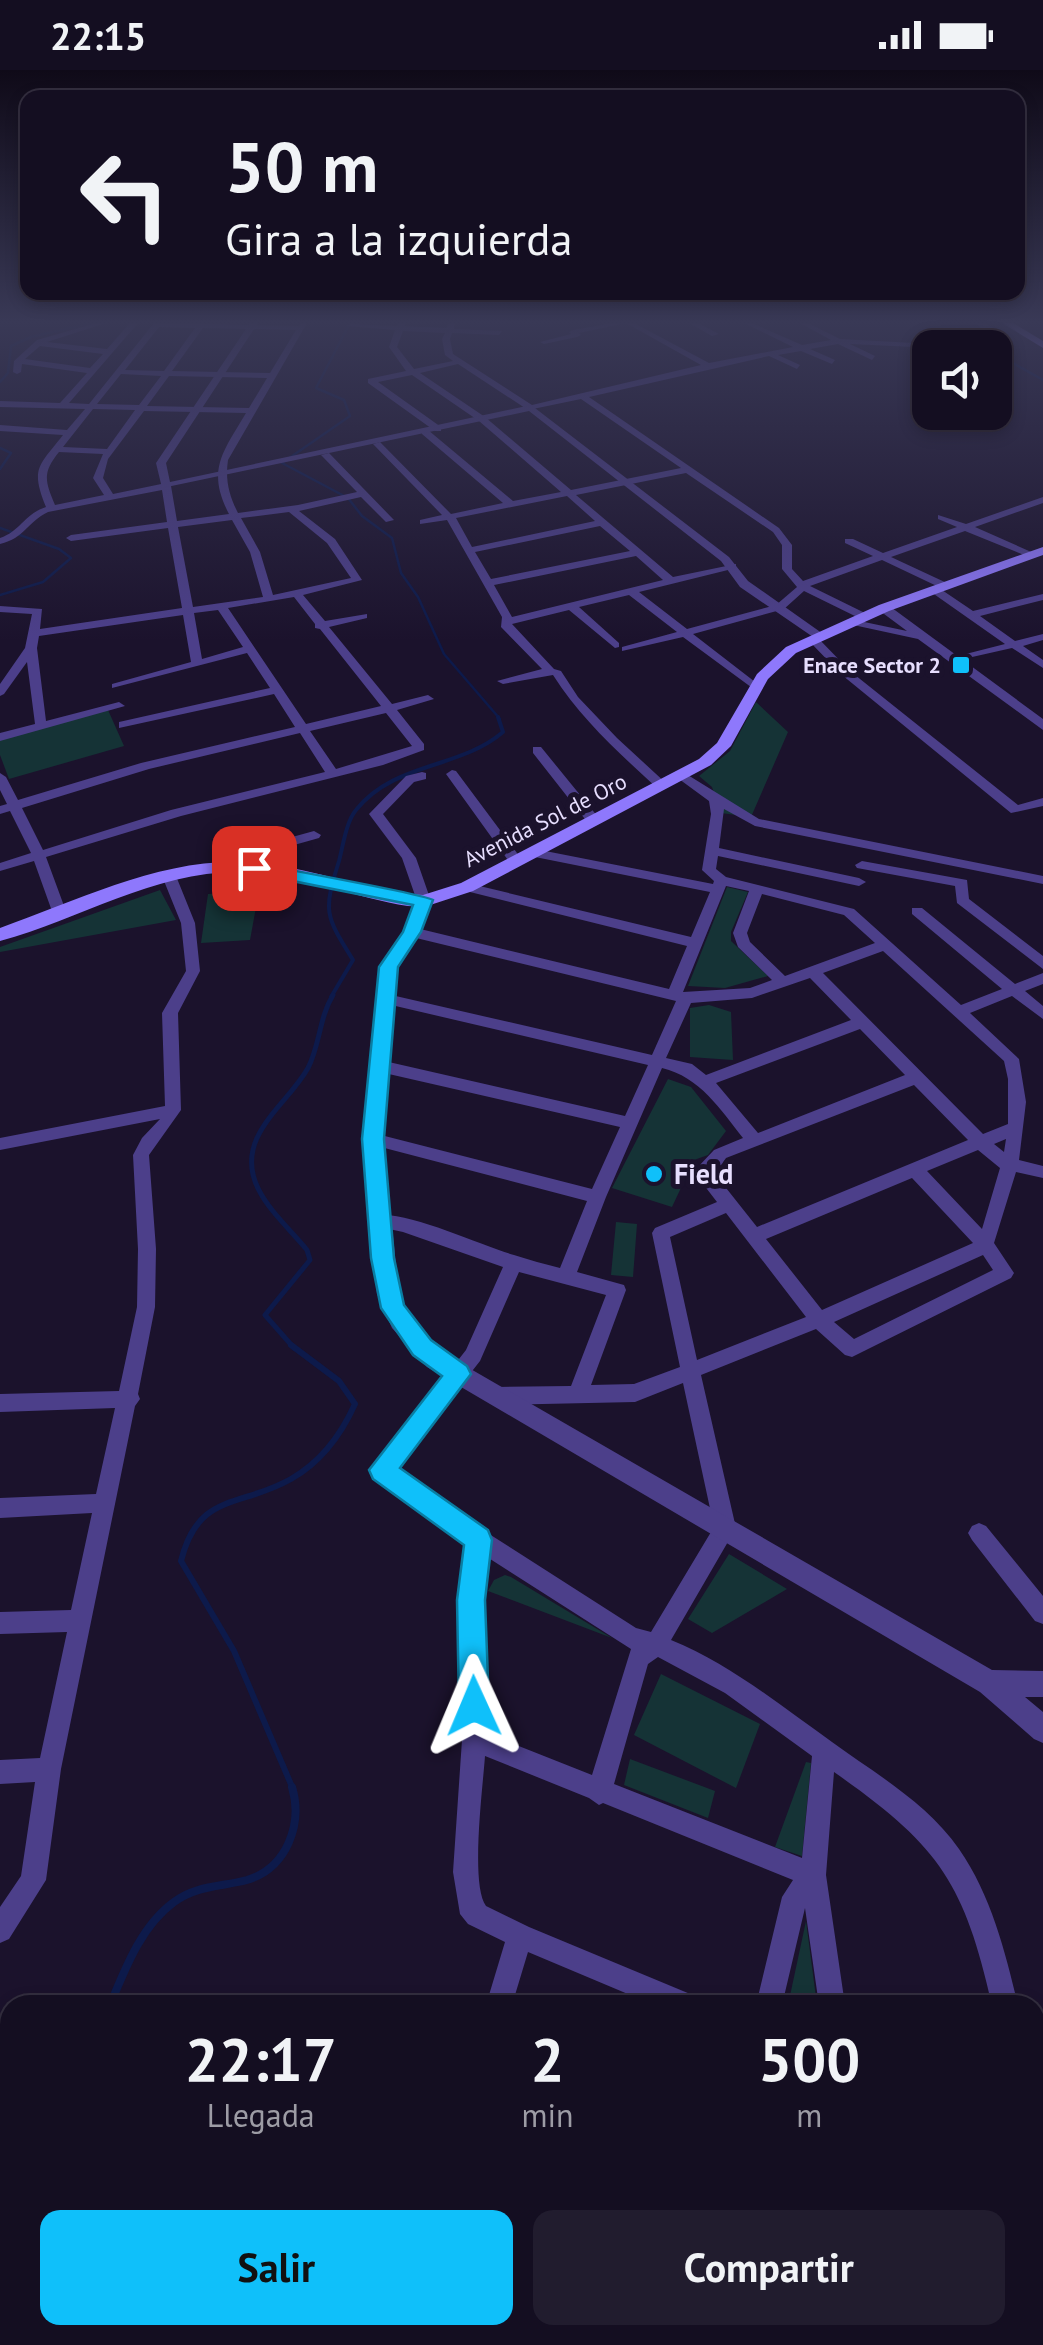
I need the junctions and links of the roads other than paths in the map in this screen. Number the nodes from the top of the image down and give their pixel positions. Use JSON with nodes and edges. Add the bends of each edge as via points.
{"nodes":[{"id":1,"x":14,"y":429,"type":"edge"},
{"id":2,"x":74,"y":429,"type":"edge"},
{"id":3,"x":126,"y":429,"type":"edge"},
{"id":4,"x":184,"y":429,"type":"edge"},
{"id":5,"x":241,"y":429,"type":"edge"},
{"id":6,"x":441,"y":429,"type":"edge"},
{"id":7,"x":494,"y":429,"type":"edge"},
{"id":8,"x":558,"y":429,"type":"edge"},
{"id":9,"x":629,"y":429,"type":"edge"},
{"id":10,"x":438,"y":430,"type":"joint"},
{"id":11,"x":425,"y":432,"type":"junction"},
{"id":12,"x":70,"y":434,"type":"junction"},
{"id":13,"x":377,"y":444,"type":"junction"},
{"id":14,"x":59,"y":450,"type":"junction"},
{"id":15,"x":110,"y":452,"type":"junction"},
{"id":16,"x":321,"y":456,"type":"junction"},
{"id":17,"x":686,"y":470,"type":"junction"},
{"id":18,"x":220,"y":476,"type":"junction"},
{"id":19,"x":626,"y":482,"type":"junction"},
{"id":20,"x":166,"y":486,"type":"junction"},
{"id":21,"x":292,"y":488,"type":"dead end"},
{"id":22,"x":360,"y":494,"type":"junction"},
{"id":23,"x":567,"y":494,"type":"junction"},
{"id":24,"x":110,"y":496,"type":"junction"},
{"id":25,"x":1043,"y":500,"type":"edge"},
{"id":26,"x":1030,"y":505,"type":"junction"},
{"id":27,"x":511,"y":506,"type":"junction"},
{"id":28,"x":294,"y":508,"type":"junction"},
{"id":29,"x":48,"y":510,"type":"junction"},
{"id":30,"x":1043,"y":510,"type":"edge"},
{"id":31,"x":232,"y":517,"type":"junction"},
{"id":32,"x":942,"y":517,"type":"dead end"},
{"id":33,"x":451,"y":519,"type":"junction"},
{"id":34,"x":389,"y":520,"type":"dead end"},
{"id":35,"x":422,"y":522,"type":"dead end"},
{"id":36,"x":600,"y":523,"type":"junction"},
{"id":37,"x":171,"y":525,"type":"junction"},
{"id":38,"x":966,"y":528,"type":"junction"},
{"id":39,"x":71,"y":538,"type":"dead end"},
{"id":40,"x":0,"y":542,"type":"edge"},
{"id":41,"x":849,"y":542,"type":"dead end"},
{"id":42,"x":471,"y":550,"type":"junction"},
{"id":43,"x":636,"y":552,"type":"junction"},
{"id":44,"x":880,"y":556,"type":"junction"},
{"id":45,"x":1038,"y":556,"type":"edge"},
{"id":46,"x":732,"y":566,"type":"junction"},
{"id":47,"x":671,"y":581,"type":"junction"},
{"id":48,"x":488,"y":583,"type":"junction"},
{"id":49,"x":803,"y":586,"type":"junction"},
{"id":50,"x":940,"y":588,"type":"junction"},
{"id":51,"x":632,"y":592,"type":"junction"},
{"id":52,"x":296,"y":594,"type":"junction"},
{"id":53,"x":1043,"y":597,"type":"edge"},
{"id":54,"x":269,"y":599,"type":"junction"},
{"id":55,"x":221,"y":606,"type":"junction"},
{"id":56,"x":571,"y":606,"type":"junction"},
{"id":57,"x":780,"y":607,"type":"junction"},
{"id":58,"x":884,"y":608,"type":"junction"},
{"id":59,"x":0,"y":610,"type":"edge"},
{"id":60,"x":186,"y":612,"type":"junction"},
{"id":61,"x":972,"y":615,"type":"junction"},
{"id":62,"x":362,"y":616,"type":"dead end"},
{"id":63,"x":858,"y":620,"type":"junction"},
{"id":64,"x":505,"y":622,"type":"junction"},
{"id":65,"x":319,"y":626,"type":"junction"},
{"id":66,"x":36,"y":633,"type":"junction"},
{"id":67,"x":685,"y":633,"type":"junction"},
{"id":68,"x":817,"y":637,"type":"junction"},
{"id":69,"x":1043,"y":637,"type":"edge"},
{"id":70,"x":1014,"y":645,"type":"junction"},
{"id":71,"x":934,"y":646,"type":"junction"},
{"id":72,"x":31,"y":648,"type":"junction"},
{"id":73,"x":249,"y":649,"type":"junction"},
{"id":74,"x":954,"y":660,"type":"junction"},
{"id":75,"x":198,"y":662,"type":"junction"},
{"id":76,"x":1043,"y":665,"type":"edge"},
{"id":77,"x":550,"y":671,"type":"junction"},
{"id":78,"x":503,"y":681,"type":"dead end"},
{"id":79,"x":116,"y":686,"type":"dead end"},
{"id":80,"x":756,"y":687,"type":"junction"},
{"id":81,"x":276,"y":690,"type":"junction"},
{"id":82,"x":0,"y":692,"type":"edge"},
{"id":83,"x":428,"y":699,"type":"dead end"},
{"id":84,"x":119,"y":706,"type":"dead end"},
{"id":85,"x":389,"y":709,"type":"junction"},
{"id":86,"x":123,"y":725,"type":"dead end"},
{"id":87,"x":40,"y":726,"type":"junction"},
{"id":88,"x":1043,"y":726,"type":"edge"},
{"id":89,"x":303,"y":730,"type":"junction"},
{"id":90,"x":0,"y":736,"type":"edge"},
{"id":91,"x":537,"y":750,"type":"dead end"},
{"id":92,"x":333,"y":774,"type":"junction"},
{"id":93,"x":452,"y":774,"type":"dead end"},
{"id":94,"x":422,"y":776,"type":"dead end"},
{"id":95,"x":683,"y":776,"type":"junction"},
{"id":96,"x":0,"y":777,"type":"edge"},
{"id":97,"x":662,"y":786,"type":"junction"},
{"id":98,"x":715,"y":798,"type":"junction"},
{"id":99,"x":1043,"y":802,"type":"edge"},
{"id":100,"x":6,"y":808,"type":"edge"},
{"id":101,"x":593,"y":820,"type":"junction"},
{"id":102,"x":314,"y":835,"type":"dead end"},
{"id":103,"x":867,"y":847,"type":"junction"},
{"id":104,"x":711,"y":850,"type":"junction"},
{"id":105,"x":38,"y":854,"type":"junction"},
{"id":106,"x":522,"y":856,"type":"junction"},
{"id":107,"x":862,"y":865,"type":"junction"},
{"id":108,"x":0,"y":867,"type":"edge"},
{"id":109,"x":230,"y":867,"type":"junction"},
{"id":110,"x":170,"y":876,"type":"junction"},
{"id":111,"x":1043,"y":880,"type":"edge"},
{"id":112,"x":858,"y":882,"type":"junction"},
{"id":113,"x":719,"y":884,"type":"junction"},
{"id":114,"x":467,"y":886,"type":"junction"},
{"id":115,"x":757,"y":888,"type":"junction"},
{"id":116,"x":424,"y":900,"type":"junction"},
{"id":117,"x":917,"y":911,"type":"dead end"},
{"id":118,"x":849,"y":912,"type":"junction"},
{"id":119,"x":60,"y":914,"type":"junction"},
{"id":120,"x":412,"y":932,"type":"junction"},
{"id":121,"x":0,"y":935,"type":"edge"},
{"id":122,"x":696,"y":942,"type":"junction"},
{"id":123,"x":885,"y":945,"type":"junction"},
{"id":124,"x":1043,"y":964,"type":"edge"},
{"id":125,"x":812,"y":971,"type":"junction"},
{"id":126,"x":1043,"y":978,"type":"edge"},
{"id":127,"x":782,"y":982,"type":"junction"},
{"id":128,"x":1014,"y":990,"type":"junction"},
{"id":129,"x":680,"y":997,"type":"junction"},
{"id":130,"x":387,"y":999,"type":"junction"},
{"id":131,"x":959,"y":1012,"type":"junction"},
{"id":132,"x":1043,"y":1014,"type":"edge"},
{"id":133,"x":862,"y":1022,"type":"junction"},
{"id":134,"x":658,"y":1059,"type":"junction"},
{"id":135,"x":380,"y":1066,"type":"junction"},
{"id":136,"x":918,"y":1077,"type":"junction"},
{"id":137,"x":705,"y":1081,"type":"junction"},
{"id":138,"x":173,"y":1110,"type":"junction"},
{"id":139,"x":630,"y":1124,"type":"junction"},
{"id":140,"x":1015,"y":1128,"type":"junction"},
{"id":141,"x":373,"y":1139,"type":"junction"},
{"id":142,"x":755,"y":1140,"type":"junction"},
{"id":143,"x":980,"y":1142,"type":"junction"},
{"id":144,"x":0,"y":1144,"type":"edge"},
{"id":145,"x":1008,"y":1164,"type":"junction"},
{"id":146,"x":914,"y":1168,"type":"junction"},
{"id":147,"x":1043,"y":1172,"type":"edge"},
{"id":148,"x":596,"y":1197,"type":"junction"},
{"id":149,"x":731,"y":1204,"type":"junction"},
{"id":150,"x":380,"y":1221,"type":"junction"},
{"id":151,"x":756,"y":1236,"type":"junction"},
{"id":152,"x":985,"y":1244,"type":"junction"},
{"id":153,"x":514,"y":1263,"type":"junction"},
{"id":154,"x":566,"y":1277,"type":"junction"},
{"id":155,"x":820,"y":1320,"type":"junction"},
{"id":156,"x":690,"y":1372,"type":"junction"},
{"id":157,"x":458,"y":1374,"type":"junction"},
{"id":158,"x":497,"y":1396,"type":"junction"},
{"id":159,"x":577,"y":1396,"type":"junction"},
{"id":160,"x":130,"y":1399,"type":"junction"},
{"id":161,"x":0,"y":1403,"type":"edge"},
{"id":162,"x":102,"y":1503,"type":"junction"},
{"id":163,"x":0,"y":1508,"type":"edge"},
{"id":164,"x":725,"y":1528,"type":"junction"},
{"id":165,"x":979,"y":1534,"type":"dead end"},
{"id":166,"x":478,"y":1540,"type":"junction"},
{"id":167,"x":1043,"y":1613,"type":"edge"},
{"id":168,"x":81,"y":1620,"type":"junction"},
{"id":169,"x":0,"y":1623,"type":"edge"},
{"id":170,"x":657,"y":1642,"type":"junction"},
{"id":171,"x":989,"y":1683,"type":"junction"},
{"id":172,"x":1043,"y":1684,"type":"edge"},
{"id":173,"x":1043,"y":1730,"type":"edge"},
{"id":174,"x":474,"y":1740,"type":"junction"},
{"id":175,"x":824,"y":1752,"type":"junction"},
{"id":176,"x":49,"y":1769,"type":"junction"},
{"id":177,"x":0,"y":1772,"type":"edge"},
{"id":178,"x":599,"y":1792,"type":"junction"},
{"id":179,"x":813,"y":1876,"type":"junction"},
{"id":180,"x":3,"y":1920,"type":"edge"},
{"id":181,"x":520,"y":1936,"type":"junction"},
{"id":182,"x":502,"y":1995,"type":"edge"},
{"id":183,"x":662,"y":1995,"type":"edge"},
{"id":184,"x":771,"y":1995,"type":"edge"},
{"id":185,"x":831,"y":1995,"type":"edge"},
{"id":186,"x":1003,"y":1995,"type":"edge"}],
"edges":[{"from":1,"to":12,"type":"street"},
{"from":2,"to":12,"type":"street"},
{"from":3,"to":15,"type":"street"},
{"from":4,"to":20,"type":"street","via":[[162,463]]},
{"from":5,"to":18,"type":"street"},
{"from":6,"to":10,"type":"street"},
{"from":7,"to":23,"type":"street"},
{"from":8,"to":19,"type":"street"},
{"from":9,"to":17,"type":"street"},
{"from":10,"to":11,"type":"street"},
{"from":11,"to":13,"type":"street"},
{"from":11,"to":27,"type":"street"},
{"from":12,"to":14,"type":"street"},
{"from":13,"to":16,"type":"street"},
{"from":13,"to":33,"type":"street"},
{"from":14,"to":15,"type":"street"},
{"from":14,"to":29,"type":"street","via":[[41,479]]},
{"from":15,"to":24,"type":"street","via":[[98,472]]},
{"from":16,"to":18,"type":"street"},
{"from":16,"to":22,"type":"street"},
{"from":17,"to":19,"type":"street"},
{"from":17,"to":49,"type":"street","via":[[783,536],[786,567]]},
{"from":18,"to":20,"type":"street"},
{"from":18,"to":31,"type":"street"},
{"from":19,"to":23,"type":"street"},
{"from":19,"to":46,"type":"street"},
{"from":20,"to":24,"type":"street"},
{"from":20,"to":37,"type":"street"},
{"from":21,"to":28,"type":"street"},
{"from":22,"to":28,"type":"street"},
{"from":22,"to":34,"type":"street"},
{"from":23,"to":27,"type":"street"},
{"from":23,"to":36,"type":"street"},
{"from":24,"to":29,"type":"street"},
{"from":25,"to":26,"type":"street"},
{"from":26,"to":30,"type":"street"},
{"from":26,"to":38,"type":"street"},
{"from":27,"to":33,"type":"street"},
{"from":28,"to":31,"type":"street"},
{"from":28,"to":52,"type":"street","via":[[331,541],[357,580]]},
{"from":29,"to":40,"type":"street"},
{"from":31,"to":37,"type":"street"},
{"from":31,"to":54,"type":"street","via":[[253,548]]},
{"from":32,"to":38,"type":"street"},
{"from":33,"to":35,"type":"street"},
{"from":33,"to":42,"type":"street"},
{"from":36,"to":42,"type":"street"},
{"from":36,"to":43,"type":"street"},
{"from":37,"to":39,"type":"street"},
{"from":37,"to":60,"type":"street"},
{"from":38,"to":44,"type":"street"},
{"from":38,"to":45,"type":"street"},
{"from":41,"to":44,"type":"street"},
{"from":42,"to":48,"type":"street"},
{"from":43,"to":47,"type":"street"},
{"from":43,"to":48,"type":"street"},
{"from":44,"to":49,"type":"street"},
{"from":44,"to":50,"type":"street"},
{"from":45,"to":50,"type":"main road","name":"Avenida Sol de Oro"},
{"from":46,"to":47,"type":"street"},
{"from":46,"to":57,"type":"street","via":[[744,584]]},
{"from":47,"to":51,"type":"street"},
{"from":48,"to":64,"type":"street"},
{"from":49,"to":57,"type":"street"},
{"from":49,"to":63,"type":"street"},
{"from":50,"to":58,"type":"main road","name":"Avenida Sol de Oro"},
{"from":50,"to":61,"type":"street"},
{"from":51,"to":56,"type":"street"},
{"from":51,"to":67,"type":"street"},
{"from":52,"to":54,"type":"street"},
{"from":52,"to":65,"type":"street"},
{"from":53,"to":61,"type":"street"},
{"from":54,"to":55,"type":"street"},
{"from":55,"to":60,"type":"street"},
{"from":55,"to":73,"type":"street"},
{"from":56,"to":64,"type":"street"},
{"from":56,"to":67,"type":"street","via":[[620,647]]},
{"from":57,"to":67,"type":"street"},
{"from":57,"to":68,"type":"street"},
{"from":58,"to":63,"type":"main road","name":"Avenida Sol de Oro"},
{"from":58,"to":71,"type":"street"},
{"from":59,"to":66,"type":"street","via":[[38,611]]},
{"from":60,"to":66,"type":"street"},
{"from":60,"to":75,"type":"street"},
{"from":61,"to":70,"type":"street"},
{"from":62,"to":65,"type":"street"},
{"from":63,"to":68,"type":"main road","name":"Avenida Sol de Oro"},
{"from":63,"to":71,"type":"street"},
{"from":64,"to":77,"type":"street"},
{"from":65,"to":85,"type":"street"},
{"from":66,"to":72,"type":"street"},
{"from":67,"to":80,"type":"street"},
{"from":68,"to":80,"type":"main road","name":"Avenida Sol de Oro","via":[[780,658]]},
{"from":68,"to":99,"type":"street","via":[[846,672],[1016,810]]},
{"from":69,"to":70,"type":"street"},
{"from":70,"to":74,"type":"street"},
{"from":70,"to":76,"type":"street"},
{"from":71,"to":74,"type":"street"},
{"from":72,"to":82,"type":"street"},
{"from":72,"to":87,"type":"street"},
{"from":73,"to":75,"type":"street"},
{"from":73,"to":81,"type":"street"},
{"from":74,"to":88,"type":"street"},
{"from":75,"to":79,"type":"street"},
{"from":77,"to":78,"type":"street"},
{"from":77,"to":97,"type":"street"},
{"from":80,"to":95,"type":"main road","name":"Avenida Sol de Oro","via":[[723,746]]},
{"from":81,"to":86,"type":"street"},
{"from":81,"to":89,"type":"street"},
{"from":83,"to":85,"type":"street"},
{"from":84,"to":87,"type":"street"},
{"from":85,"to":89,"type":"street"},
{"from":85,"to":92,"type":"street","via":[[420,747]]},
{"from":87,"to":90,"type":"street"},
{"from":89,"to":92,"type":"street"},
{"from":89,"to":100,"type":"street","via":[[144,766]]},
{"from":91,"to":101,"type":"street"},
{"from":92,"to":105,"type":"street"},
{"from":93,"to":106,"type":"street"},
{"from":94,"to":116,"type":"street","via":[[376,814],[408,858]]},
{"from":95,"to":97,"type":"main road","name":"Avenida Sol de Oro"},
{"from":95,"to":98,"type":"street"},
{"from":96,"to":100,"type":"street"},
{"from":97,"to":101,"type":"main road","name":"Avenida Sol de Oro"},
{"from":98,"to":103,"type":"street","via":[[754,822]]},
{"from":98,"to":104,"type":"street"},
{"from":100,"to":105,"type":"street"},
{"from":101,"to":106,"type":"main road","name":"Avenida Sol de Oro"},
{"from":102,"to":109,"type":"street","via":[[250,853]]},
{"from":103,"to":107,"type":"street"},
{"from":103,"to":111,"type":"street"},
{"from":104,"to":112,"type":"street"},
{"from":104,"to":113,"type":"street","via":[[709,870]]},
{"from":105,"to":108,"type":"street"},
{"from":105,"to":119,"type":"street"},
{"from":106,"to":113,"type":"street"},
{"from":106,"to":114,"type":"main road","name":"Avenida Sol de Oro"},
{"from":107,"to":112,"type":"street"},
{"from":107,"to":124,"type":"street","via":[[962,884],[962,900]]},
{"from":109,"to":110,"type":"main road","name":"Avenida Sol de Oro"},
{"from":109,"to":116,"type":"main road","name":"Avenida Sol de Oro"},
{"from":110,"to":119,"type":"main road","name":"Avenida Sol de Oro"},
{"from":110,"to":138,"type":"street","via":[[188,923],[193,971],[170,1013]]},
{"from":112,"to":118,"type":"street"},
{"from":113,"to":115,"type":"street"},
{"from":113,"to":122,"type":"street"},
{"from":114,"to":116,"type":"main road","name":"Avenida Sol de Oro"},
{"from":114,"to":122,"type":"street"},
{"from":115,"to":118,"type":"street"},
{"from":115,"to":127,"type":"street","via":[[740,933]]},
{"from":116,"to":120,"type":"street"},
{"from":117,"to":128,"type":"street"},
{"from":118,"to":123,"type":"street"},
{"from":119,"to":121,"type":"main road","name":"Avenida Sol de Oro"},
{"from":120,"to":129,"type":"street"},
{"from":120,"to":130,"type":"street","via":[[389,967]]},
{"from":122,"to":129,"type":"street"},
{"from":123,"to":125,"type":"street"},
{"from":123,"to":131,"type":"street"},
{"from":125,"to":127,"type":"street"},
{"from":125,"to":133,"type":"street"},
{"from":126,"to":128,"type":"street"},
{"from":127,"to":129,"type":"street","via":[[729,998]]},
{"from":128,"to":131,"type":"street"},
{"from":128,"to":132,"type":"street"},
{"from":129,"to":134,"type":"street"},
{"from":130,"to":134,"type":"street"},
{"from":130,"to":135,"type":"street"},
{"from":131,"to":140,"type":"street","via":[[1011,1059],[1017,1075]]},
{"from":133,"to":136,"type":"street"},
{"from":133,"to":137,"type":"street"},
{"from":134,"to":137,"type":"street"},
{"from":134,"to":139,"type":"street"},
{"from":135,"to":139,"type":"street"},
{"from":135,"to":141,"type":"street"},
{"from":136,"to":142,"type":"street"},
{"from":136,"to":143,"type":"street"},
{"from":137,"to":142,"type":"street"},
{"from":138,"to":144,"type":"street"},
{"from":138,"to":160,"type":"street","via":[[141,1155],[146,1306]]},
{"from":139,"to":148,"type":"street"},
{"from":140,"to":143,"type":"street"},
{"from":140,"to":145,"type":"street"},
{"from":141,"to":148,"type":"street"},
{"from":141,"to":150,"type":"street"},
{"from":142,"to":149,"type":"street","via":[[712,1158],[706,1168]]},
{"from":143,"to":145,"type":"street"},
{"from":143,"to":146,"type":"street"},
{"from":145,"to":147,"type":"street"},
{"from":145,"to":152,"type":"street"},
{"from":146,"to":151,"type":"street"},
{"from":146,"to":152,"type":"street"},
{"from":148,"to":154,"type":"street"},
{"from":149,"to":151,"type":"street"},
{"from":149,"to":156,"type":"street","via":[[661,1234]]},
{"from":150,"to":153,"type":"street"},
{"from":150,"to":157,"type":"street","via":[[393,1308],[422,1348]]},
{"from":151,"to":155,"type":"street"},
{"from":152,"to":155,"type":"street"},
{"from":152,"to":155,"type":"street","via":[[1005,1272],[852,1349]]},
{"from":153,"to":154,"type":"street"},
{"from":153,"to":157,"type":"street"},
{"from":154,"to":159,"type":"street","via":[[617,1290]]},
{"from":155,"to":156,"type":"street"},
{"from":156,"to":159,"type":"street","via":[[635,1393]]},
{"from":156,"to":164,"type":"street"},
{"from":157,"to":158,"type":"street"},
{"from":157,"to":166,"type":"street","via":[[382,1470]]},
{"from":158,"to":159,"type":"street"},
{"from":158,"to":164,"type":"street"},
{"from":160,"to":161,"type":"street"},
{"from":160,"to":162,"type":"street"},
{"from":162,"to":163,"type":"street"},
{"from":162,"to":168,"type":"street"},
{"from":164,"to":170,"type":"street"},
{"from":164,"to":171,"type":"street"},
{"from":165,"to":167,"type":"street"},
{"from":166,"to":170,"type":"street","via":[[631,1638]]},
{"from":166,"to":174,"type":"street","via":[[471,1600]]},
{"from":168,"to":169,"type":"street"},
{"from":168,"to":176,"type":"street"},
{"from":170,"to":175,"type":"street","via":[[777,1714]]},
{"from":170,"to":178,"type":"street","via":[[639,1658]]},
{"from":171,"to":172,"type":"street"},
{"from":171,"to":173,"type":"street"},
{"from":174,"to":178,"type":"street"},
{"from":174,"to":181,"type":"street","via":[[465,1890],[476,1915]]},
{"from":175,"to":179,"type":"street"},
{"from":175,"to":186,"type":"street","via":[[904,1806],[949,1856],[983,1920]]},
{"from":176,"to":177,"type":"street"},
{"from":176,"to":180,"type":"street","via":[[33,1880]]},
{"from":178,"to":179,"type":"street"},
{"from":179,"to":184,"type":"street","via":[[795,1897]]},
{"from":179,"to":185,"type":"street"},
{"from":181,"to":182,"type":"street"},
{"from":181,"to":183,"type":"street"}]}
